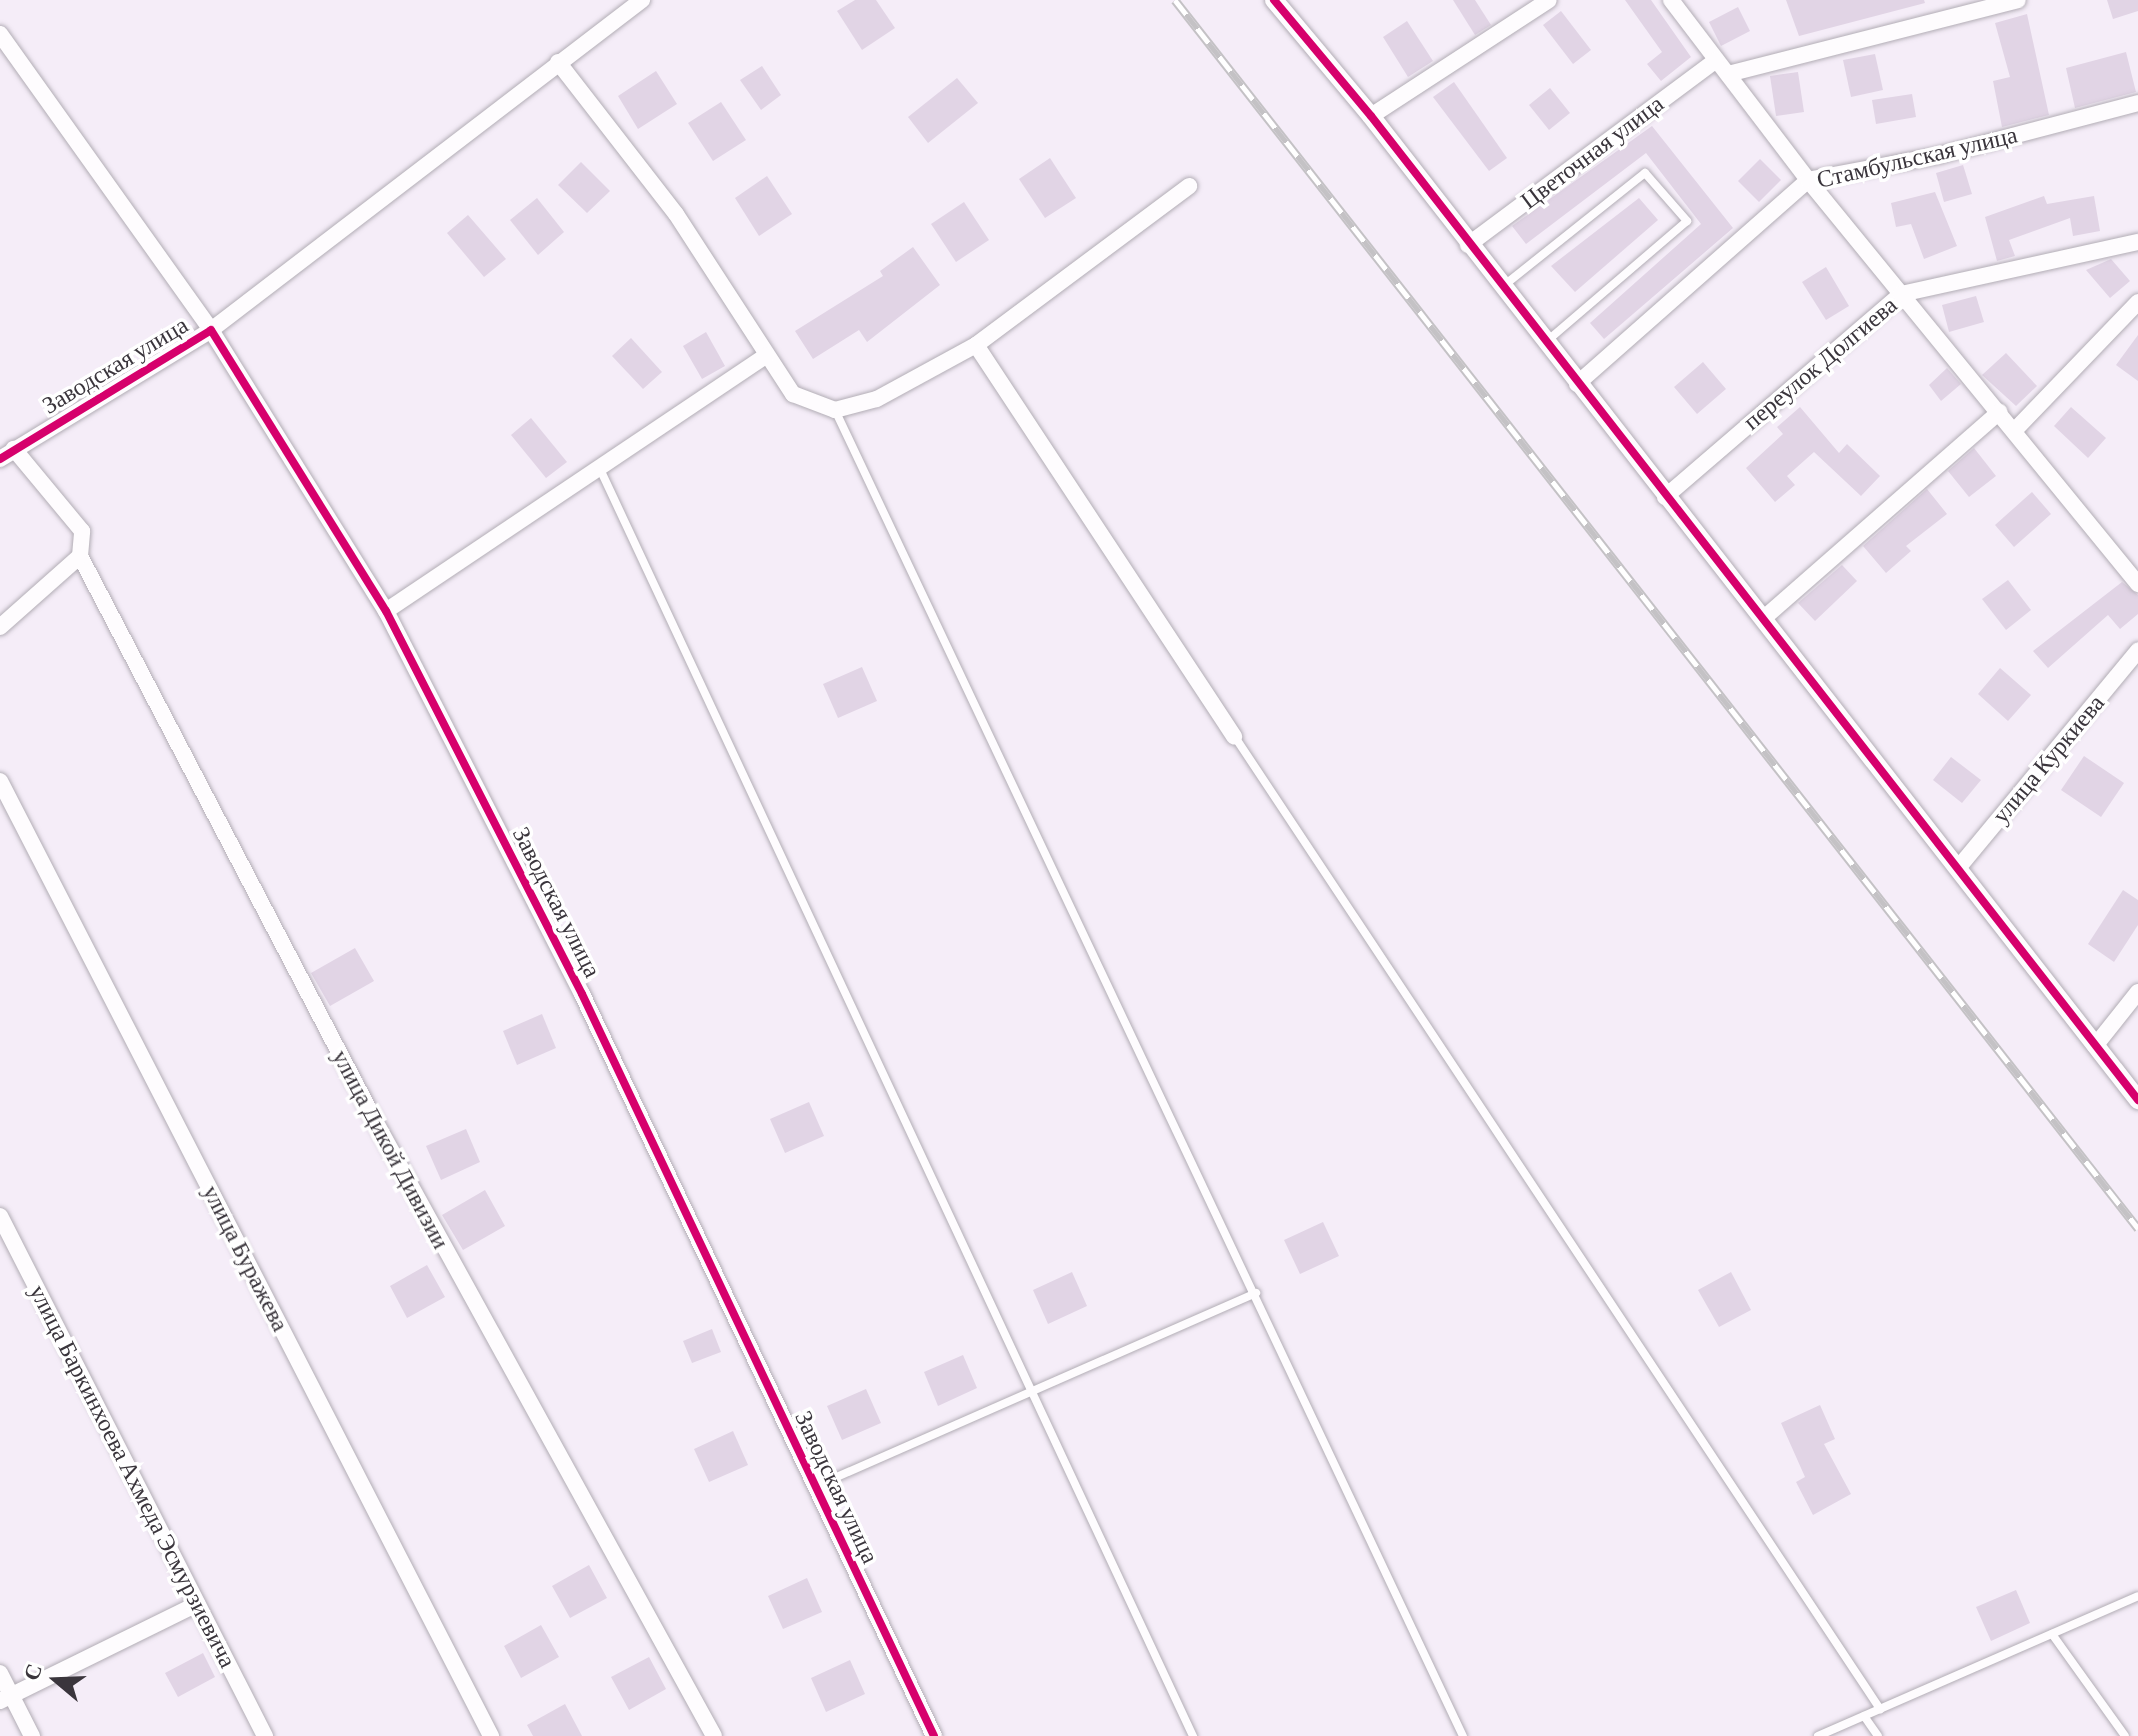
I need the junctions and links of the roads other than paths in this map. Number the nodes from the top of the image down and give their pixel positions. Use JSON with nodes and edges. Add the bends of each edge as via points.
{"nodes":[{"id":1,"x":642,"y":0,"type":"edge"},
{"id":2,"x":1274,"y":0,"type":"edge"},
{"id":3,"x":1549,"y":0,"type":"edge"},
{"id":4,"x":1671,"y":0,"type":"edge"},
{"id":5,"x":2018,"y":0,"type":"edge"},
{"id":6,"x":0,"y":34,"type":"edge"},
{"id":7,"x":1716,"y":60,"type":"junction"},
{"id":8,"x":558,"y":62,"type":"junction"},
{"id":9,"x":1728,"y":74,"type":"junction"},
{"id":10,"x":2138,"y":103,"type":"edge"},
{"id":11,"x":1371,"y":116,"type":"junction"},
{"id":12,"x":1808,"y":180,"type":"junction"},
{"id":13,"x":1189,"y":186,"type":"dead end"},
{"id":14,"x":2138,"y":242,"type":"edge"},
{"id":15,"x":1468,"y":245,"type":"junction"},
{"id":16,"x":1501,"y":287,"type":"junction"},
{"id":17,"x":1901,"y":294,"type":"junction"},
{"id":18,"x":2138,"y":302,"type":"edge"},
{"id":19,"x":211,"y":330,"type":"junction"},
{"id":20,"x":1545,"y":343,"type":"junction"},
{"id":21,"x":976,"y":345,"type":"junction"},
{"id":22,"x":766,"y":356,"type":"junction"},
{"id":23,"x":1577,"y":384,"type":"junction"},
{"id":24,"x":835,"y":410,"type":"junction"},
{"id":25,"x":1999,"y":412,"type":"junction"},
{"id":26,"x":2014,"y":431,"type":"junction"},
{"id":27,"x":7,"y":454,"type":"edge"},
{"id":28,"x":600,"y":469,"type":"junction"},
{"id":29,"x":1665,"y":497,"type":"junction"},
{"id":30,"x":80,"y":556,"type":"junction"},
{"id":31,"x":2138,"y":584,"type":"edge"},
{"id":32,"x":386,"y":611,"type":"junction"},
{"id":33,"x":1764,"y":618,"type":"junction"},
{"id":34,"x":0,"y":627,"type":"edge"},
{"id":35,"x":2138,"y":651,"type":"edge"},
{"id":36,"x":1234,"y":737,"type":"joint"},
{"id":37,"x":0,"y":781,"type":"edge"},
{"id":38,"x":1959,"y":867,"type":"junction"},
{"id":39,"x":2138,"y":992,"type":"edge"},
{"id":40,"x":2095,"y":1046,"type":"junction"},
{"id":41,"x":2138,"y":1100,"type":"edge"},
{"id":42,"x":0,"y":1216,"type":"edge"},
{"id":43,"x":1256,"y":1293,"type":"junction"},
{"id":44,"x":1033,"y":1391,"type":"junction"},
{"id":45,"x":814,"y":1487,"type":"junction"},
{"id":46,"x":2138,"y":1596,"type":"edge"},
{"id":47,"x":197,"y":1604,"type":"junction"},
{"id":48,"x":2052,"y":1634,"type":"junction"},
{"id":49,"x":0,"y":1673,"type":"edge"},
{"id":50,"x":6,"y":1698,"type":"edge"},
{"id":51,"x":1880,"y":1709,"type":"junction"},
{"id":52,"x":1864,"y":1716,"type":"junction"},
{"id":53,"x":32,"y":1736,"type":"edge"},
{"id":54,"x":265,"y":1736,"type":"edge"},
{"id":55,"x":491,"y":1736,"type":"edge"},
{"id":56,"x":714,"y":1736,"type":"edge"},
{"id":57,"x":934,"y":1736,"type":"edge"},
{"id":58,"x":1193,"y":1736,"type":"edge"},
{"id":59,"x":1463,"y":1736,"type":"edge"},
{"id":60,"x":1818,"y":1736,"type":"edge"},
{"id":61,"x":1878,"y":1736,"type":"edge"},
{"id":62,"x":2125,"y":1736,"type":"edge"}],
"edges":[{"from":1,"to":8,"type":"street"},
{"from":2,"to":11,"type":"street"},
{"from":3,"to":11,"type":"street"},
{"from":4,"to":7,"type":"street"},
{"from":5,"to":9,"type":"street"},
{"from":6,"to":19,"type":"street"},
{"from":7,"to":9,"type":"street"},
{"from":7,"to":15,"type":"street","name":"Цветочная улица"},
{"from":8,"to":19,"type":"street"},
{"from":8,"to":22,"type":"street","via":[[676,214]]},
{"from":9,"to":12,"type":"street"},
{"from":10,"to":12,"type":"street","name":"Стамбульская улица","via":[[1940,155]]},
{"from":11,"to":15,"type":"street"},
{"from":12,"to":17,"type":"street"},
{"from":12,"to":23,"type":"street","name":"Стамбульская улица"},
{"from":13,"to":21,"type":"street"},
{"from":14,"to":17,"type":"street","name":"переулок Долгиева"},
{"from":15,"to":16,"type":"street"},
{"from":16,"to":20,"type":"street"},
{"from":16,"to":20,"type":"lane","via":[[1645,173],[1687,221]]},
{"from":17,"to":25,"type":"street"},
{"from":17,"to":29,"type":"street","name":"переулок Долгиева"},
{"from":18,"to":26,"type":"street"},
{"from":19,"to":27,"type":"street","name":"Заводская улица"},
{"from":19,"to":32,"type":"street","name":"Заводская улица"},
{"from":20,"to":23,"type":"street"},
{"from":21,"to":24,"type":"street","via":[[877,399]]},
{"from":21,"to":36,"type":"street"},
{"from":22,"to":24,"type":"street","via":[[793,394]]},
{"from":22,"to":28,"type":"street"},
{"from":23,"to":29,"type":"street"},
{"from":24,"to":43,"type":"lane"},
{"from":25,"to":26,"type":"street"},
{"from":25,"to":33,"type":"street"},
{"from":26,"to":31,"type":"street"},
{"from":27,"to":30,"type":"street","name":"улица Дикой Дивизии","via":[[82,531]]},
{"from":28,"to":32,"type":"street"},
{"from":28,"to":44,"type":"lane"},
{"from":29,"to":33,"type":"street"},
{"from":30,"to":34,"type":"street"},
{"from":30,"to":56,"type":"street","name":"улица Дикой Дивизии","via":[[374,1119]]},
{"from":32,"to":45,"type":"street","name":"Заводская улица","via":[[582,994]]},
{"from":33,"to":38,"type":"street"},
{"from":35,"to":38,"type":"street","name":"улица Куркиева"},
{"from":36,"to":51,"type":"lane"},
{"from":37,"to":55,"type":"street","name":"улица Буражева"},
{"from":38,"to":40,"type":"street"},
{"from":39,"to":40,"type":"street"},
{"from":40,"to":41,"type":"street"},
{"from":42,"to":47,"type":"street","name":"улица Баркинхоева Ахмеда Эсмурзиевича"},
{"from":43,"to":44,"type":"lane"},
{"from":43,"to":59,"type":"lane"},
{"from":44,"to":45,"type":"lane"},
{"from":44,"to":58,"type":"lane"},
{"from":45,"to":57,"type":"street","name":"Заводская улица"},
{"from":46,"to":48,"type":"lane"},
{"from":47,"to":50,"type":"street"},
{"from":47,"to":54,"type":"street","name":"улица Баркинхоева Ахмеда Эсмурзиевича"},
{"from":48,"to":51,"type":"lane"},
{"from":48,"to":62,"type":"lane"},
{"from":49,"to":50,"type":"street"},
{"from":50,"to":53,"type":"street"},
{"from":51,"to":52,"type":"lane"},
{"from":52,"to":60,"type":"lane"},
{"from":52,"to":61,"type":"lane"}]}
